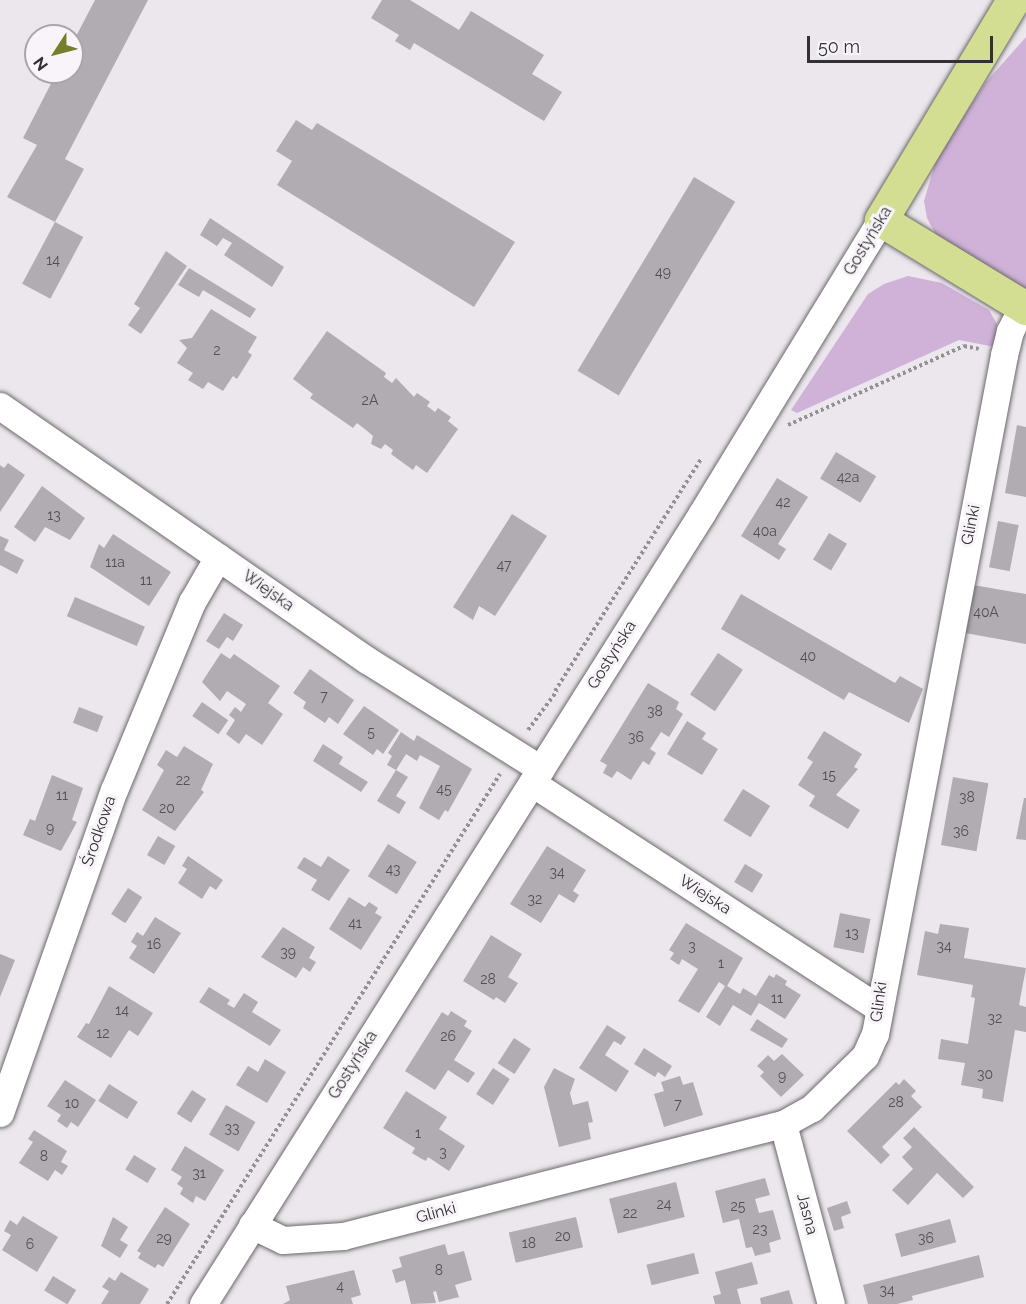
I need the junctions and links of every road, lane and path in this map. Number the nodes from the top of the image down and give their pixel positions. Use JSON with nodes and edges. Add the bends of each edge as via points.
{"nodes":[{"id":1,"x":1013,"y":0,"type":"edge"},
{"id":2,"x":881,"y":220,"type":"junction"},
{"id":3,"x":1025,"y":307,"type":"edge"},
{"id":4,"x":1004,"y":355,"type":"junction"},
{"id":5,"x":0,"y":406,"type":"edge"},
{"id":6,"x":785,"y":428,"type":"dead end"},
{"id":7,"x":706,"y":452,"type":"dead end"},
{"id":8,"x":218,"y":557,"type":"junction"},
{"id":9,"x":555,"y":691,"type":"junction"},
{"id":10,"x":561,"y":694,"type":"dead end"},
{"id":11,"x":524,"y":735,"type":"dead end"},
{"id":12,"x":503,"y":768,"type":"dead end"},
{"id":13,"x":536,"y":776,"type":"junction"},
{"id":14,"x":878,"y":1008,"type":"junction"},
{"id":15,"x":0,"y":1113,"type":"edge"},
{"id":16,"x":783,"y":1124,"type":"junction"},
{"id":17,"x":252,"y":1226,"type":"junction"},
{"id":18,"x":167,"y":1304,"type":"edge"},
{"id":19,"x":204,"y":1304,"type":"edge"},
{"id":20,"x":831,"y":1304,"type":"edge"}],
"edges":[{"from":1,"to":2,"type":"main road","name":"Gostyńska"},
{"from":2,"to":3,"type":"main road"},
{"from":2,"to":13,"type":"street","name":"Gostyńska"},
{"from":3,"to":4,"type":"street","name":"Glinki"},
{"from":4,"to":6,"type":"path","via":[[964,346]]},
{"from":4,"to":14,"type":"street","name":"Glinki"},
{"from":5,"to":8,"type":"street","name":"Wiejska"},
{"from":7,"to":9,"type":"path"},
{"from":8,"to":13,"type":"street","name":"Wiejska"},
{"from":8,"to":15,"type":"street","name":"Środkowa","via":[[192,602],[114,790]]},
{"from":9,"to":10,"type":"path"},
{"from":9,"to":11,"type":"path"},
{"from":12,"to":18,"type":"path"},
{"from":13,"to":14,"type":"street","name":"Wiejska"},
{"from":13,"to":17,"type":"street","name":"Gostyńska"},
{"from":14,"to":16,"type":"street","name":"Glinki","via":[[873,1042],[865,1056],[812,1108]]},
{"from":16,"to":17,"type":"street","name":"Glinki","via":[[343,1236],[283,1240]]},
{"from":16,"to":20,"type":"street","name":"Jasna"},
{"from":17,"to":19,"type":"street","name":"Gostyńska"}]}
